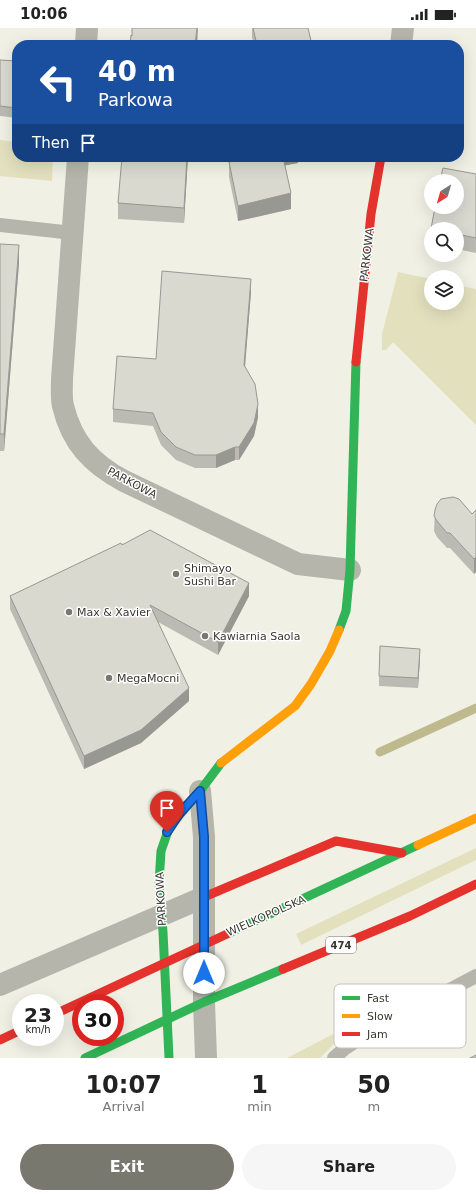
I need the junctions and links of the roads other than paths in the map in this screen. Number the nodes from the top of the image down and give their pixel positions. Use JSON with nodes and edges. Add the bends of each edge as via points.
{"nodes":[{"id":1,"x":87,"y":28,"type":"edge"},
{"id":2,"x":403,"y":28,"type":"edge"},
{"id":3,"x":86,"y":40,"type":"edge"},
{"id":4,"x":401,"y":40,"type":"edge"},
{"id":5,"x":78,"y":162,"type":"edge"},
{"id":6,"x":380,"y":162,"type":"edge"},
{"id":7,"x":0,"y":225,"type":"edge"},
{"id":8,"x":73,"y":233,"type":"junction"},
{"id":9,"x":350,"y":570,"type":"junction"},
{"id":10,"x":200,"y":791,"type":"junction"},
{"id":11,"x":476,"y":818,"type":"edge"},
{"id":12,"x":402,"y":853,"type":"junction"},
{"id":13,"x":476,"y":884,"type":"edge"},
{"id":14,"x":204,"y":897,"type":"junction"},
{"id":15,"x":162,"y":915,"type":"junction"},
{"id":16,"x":204,"y":944,"type":"junction"},
{"id":17,"x":164,"y":962,"type":"junction"},
{"id":18,"x":476,"y":976,"type":"edge"},
{"id":19,"x":461,"y":984,"type":"edge"},
{"id":20,"x":0,"y":985,"type":"edge"},
{"id":21,"x":204,"y":1002,"type":"junction"},
{"id":22,"x":64,"y":1010,"type":"edge"},
{"id":23,"x":166,"y":1020,"type":"junction"},
{"id":24,"x":12,"y":1034,"type":"edge"},
{"id":25,"x":0,"y":1040,"type":"edge"},
{"id":26,"x":346,"y":1048,"type":"edge"},
{"id":27,"x":85,"y":1058,"type":"edge"},
{"id":28,"x":169,"y":1058,"type":"edge"},
{"id":29,"x":206,"y":1058,"type":"edge"},
{"id":30,"x":334,"y":1058,"type":"edge"}],
"edges":[{"from":1,"to":3,"type":"street"},
{"from":2,"to":4,"type":"street"},
{"from":5,"to":8,"type":"street","name":"PARKOWA"},
{"from":6,"to":9,"type":"main road","name":"PARKOWA","via":[[371,214],[355,372]]},
{"from":7,"to":8,"type":"lane"},
{"from":8,"to":9,"type":"street","name":"PARKOWA","via":[[62,379],[63,406],[84,451],[94,462],[124,481],[298,564]]},
{"from":9,"to":10,"type":"main road","name":"PARKOWA","via":[[346,611],[330,651],[312,684],[295,706],[224,760]]},
{"from":10,"to":14,"type":"street","via":[[204,837]]},
{"from":10,"to":15,"type":"main road","name":"PARKOWA","via":[[167,832],[159,872]]},
{"from":11,"to":12,"type":"main road","name":"WIELKOPOLSKA"},
{"from":12,"to":14,"type":"main road","via":[[336,842]]},
{"from":12,"to":16,"type":"main road","name":"WIELKOPOLSKA"},
{"from":13,"to":21,"type":"main road","number":"474","via":[[410,916]]},
{"from":14,"to":15,"type":"street"},
{"from":14,"to":16,"type":"street"},
{"from":15,"to":17,"type":"main road","name":"PARKOWA"},
{"from":15,"to":20,"type":"street"},
{"from":16,"to":17,"type":"main road","name":"WIELKOPOLSKA"},
{"from":16,"to":21,"type":"street"},
{"from":17,"to":22,"type":"main road","name":"WIELKOPOLSKA"},
{"from":17,"to":23,"type":"main road","name":"PARKOWA"},
{"from":18,"to":19,"type":"lane"},
{"from":21,"to":23,"type":"main road","number":"474"},
{"from":21,"to":29,"type":"street"},
{"from":23,"to":27,"type":"main road","number":"474"},
{"from":23,"to":28,"type":"main road","name":"PARKOWA"},
{"from":24,"to":25,"type":"main road"},
{"from":26,"to":30,"type":"lane"}]}
